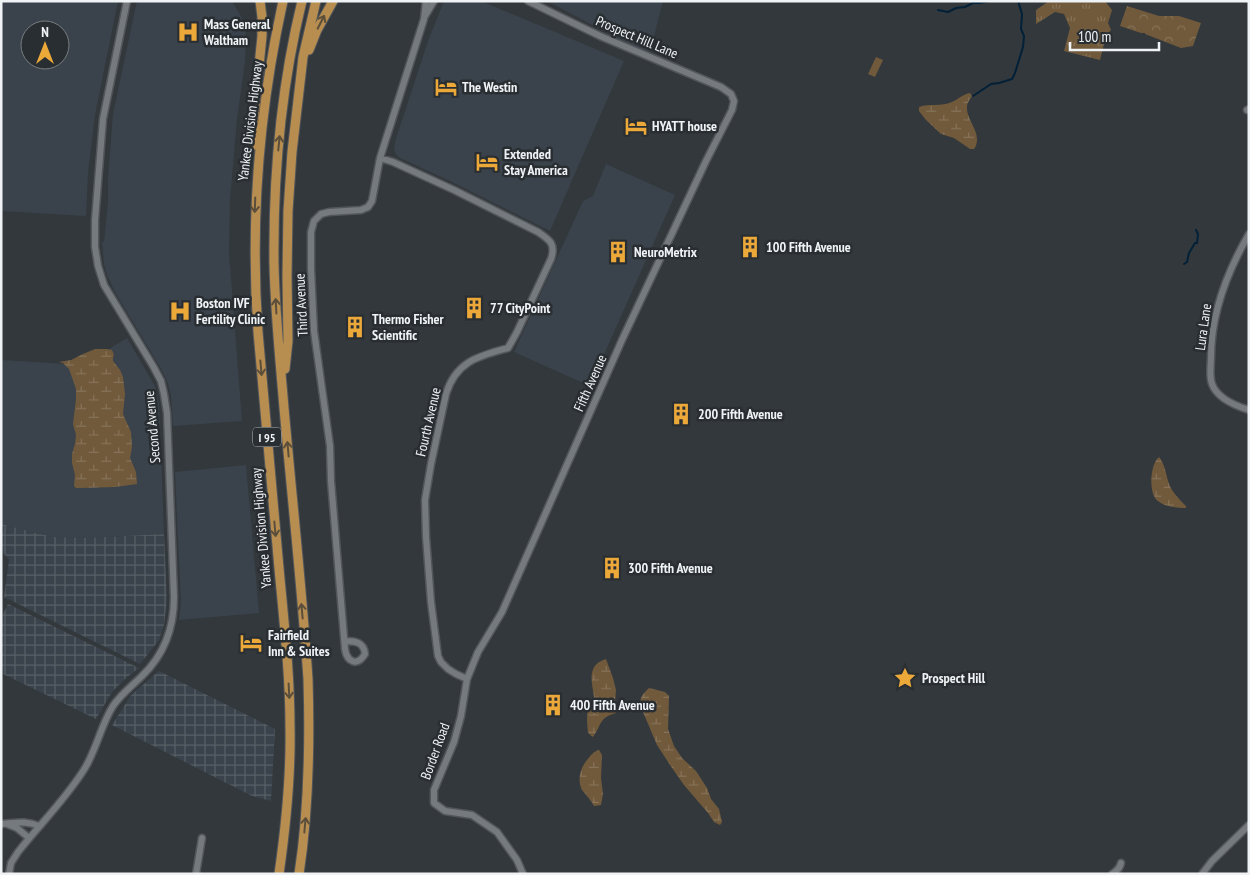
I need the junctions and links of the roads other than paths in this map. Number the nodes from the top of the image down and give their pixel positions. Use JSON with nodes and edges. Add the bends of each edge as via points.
{"nodes":[{"id":1,"x":127,"y":1,"type":"edge"},
{"id":2,"x":260,"y":1,"type":"edge"},
{"id":3,"x":283,"y":1,"type":"edge"},
{"id":4,"x":302,"y":1,"type":"edge"},
{"id":5,"x":316,"y":1,"type":"edge"},
{"id":6,"x":333,"y":1,"type":"edge"},
{"id":7,"x":426,"y":1,"type":"edge"},
{"id":8,"x":434,"y":1,"type":"edge"},
{"id":9,"x":528,"y":1,"type":"edge"},
{"id":10,"x":424,"y":19,"type":"junction"},
{"id":11,"x":301,"y":77,"type":"junction"},
{"id":12,"x":733,"y":98,"type":"joint"},
{"id":13,"x":380,"y":158,"type":"junction"},
{"id":14,"x":258,"y":166,"type":"junction"},
{"id":15,"x":1249,"y":234,"type":"edge"},
{"id":16,"x":282,"y":389,"type":"junction"},
{"id":17,"x":1249,"y":410,"type":"edge"},
{"id":18,"x":345,"y":641,"type":"dead end"},
{"id":19,"x":467,"y":679,"type":"junction"},
{"id":20,"x":2,"y":824,"type":"edge"},
{"id":21,"x":1249,"y":825,"type":"edge"},
{"id":22,"x":39,"y":826,"type":"junction"},
{"id":23,"x":29,"y":838,"type":"junction"},
{"id":24,"x":202,"y":838,"type":"dead end"},
{"id":25,"x":1121,"y":863,"type":"dead end"},
{"id":26,"x":8,"y":874,"type":"edge"},
{"id":27,"x":196,"y":874,"type":"edge"},
{"id":28,"x":279,"y":874,"type":"edge"},
{"id":29,"x":299,"y":874,"type":"edge"},
{"id":30,"x":523,"y":874,"type":"edge"},
{"id":31,"x":1112,"y":874,"type":"edge"},
{"id":32,"x":1202,"y":874,"type":"edge"}],
"edges":[{"from":1,"to":22,"type":"street","name":"Second Avenue","via":[[103,119],[95,247],[104,285],[153,366],[165,398],[174,613],[169,635],[158,656],[116,701],[84,770]]},
{"from":2,"to":14,"type":"highway","via":[[262,36],[253,126]]},
{"from":3,"to":14,"type":"highway","name":"Yankee Division Highway","number":"I 95","via":[[266,92]]},
{"from":16,"to":4,"type":"highway","number":"I 95","one_way":true,"via":[[275,279],[276,185],[285,91]]},
{"from":5,"to":11,"type":"highway"},
{"from":11,"to":6,"type":"highway","one_way":true,"via":[[315,35]]},
{"from":7,"to":10,"type":"street","name":"Third Avenue"},
{"from":8,"to":10,"type":"street","name":"Third Avenue"},
{"from":9,"to":12,"type":"street","name":"Prospect Hill Lane","via":[[600,36],[721,87]]},
{"from":10,"to":13,"type":"street","name":"Third Avenue"},
{"from":11,"to":16,"type":"highway","via":[[289,189],[288,341]]},
{"from":12,"to":19,"type":"street","name":"Fifth Avenue","via":[[732,110],[622,340],[502,612],[478,652]]},
{"from":13,"to":18,"type":"street","name":"Third Avenue","via":[[369,206],[363,210],[324,213],[314,221],[311,232],[314,331],[330,446]]},
{"from":13,"to":19,"type":"street","name":"Fourth Avenue","via":[[538,232],[549,240],[553,248],[508,348],[476,358],[454,375],[446,394],[432,459],[425,521],[436,649],[443,664]]},
{"from":14,"to":28,"type":"highway","name":"Yankee Division Highway","number":"I 95","one_way":true,"via":[[254,242],[256,309],[290,707],[288,794]]},
{"from":15,"to":17,"type":"street","name":"Lura Lane","via":[[1234,261],[1216,313],[1210,374],[1212,384],[1226,400]]},
{"from":29,"to":16,"type":"highway","number":"I 95","one_way":true,"via":[[307,798],[309,711]]},
{"from":19,"to":30,"type":"street","name":"Border Road","via":[[461,716],[434,790],[434,803],[445,811],[472,815],[497,832]]},
{"from":20,"to":22,"type":"street","via":[[25,822]]},
{"from":20,"to":23,"type":"street","via":[[17,828]]},
{"from":21,"to":32,"type":"street"},
{"from":22,"to":23,"type":"street","name":"Second Avenue"},
{"from":23,"to":26,"type":"street","name":"Second Avenue","via":[[13,860]]},
{"from":24,"to":27,"type":"street"},
{"from":25,"to":31,"type":"street"}]}
